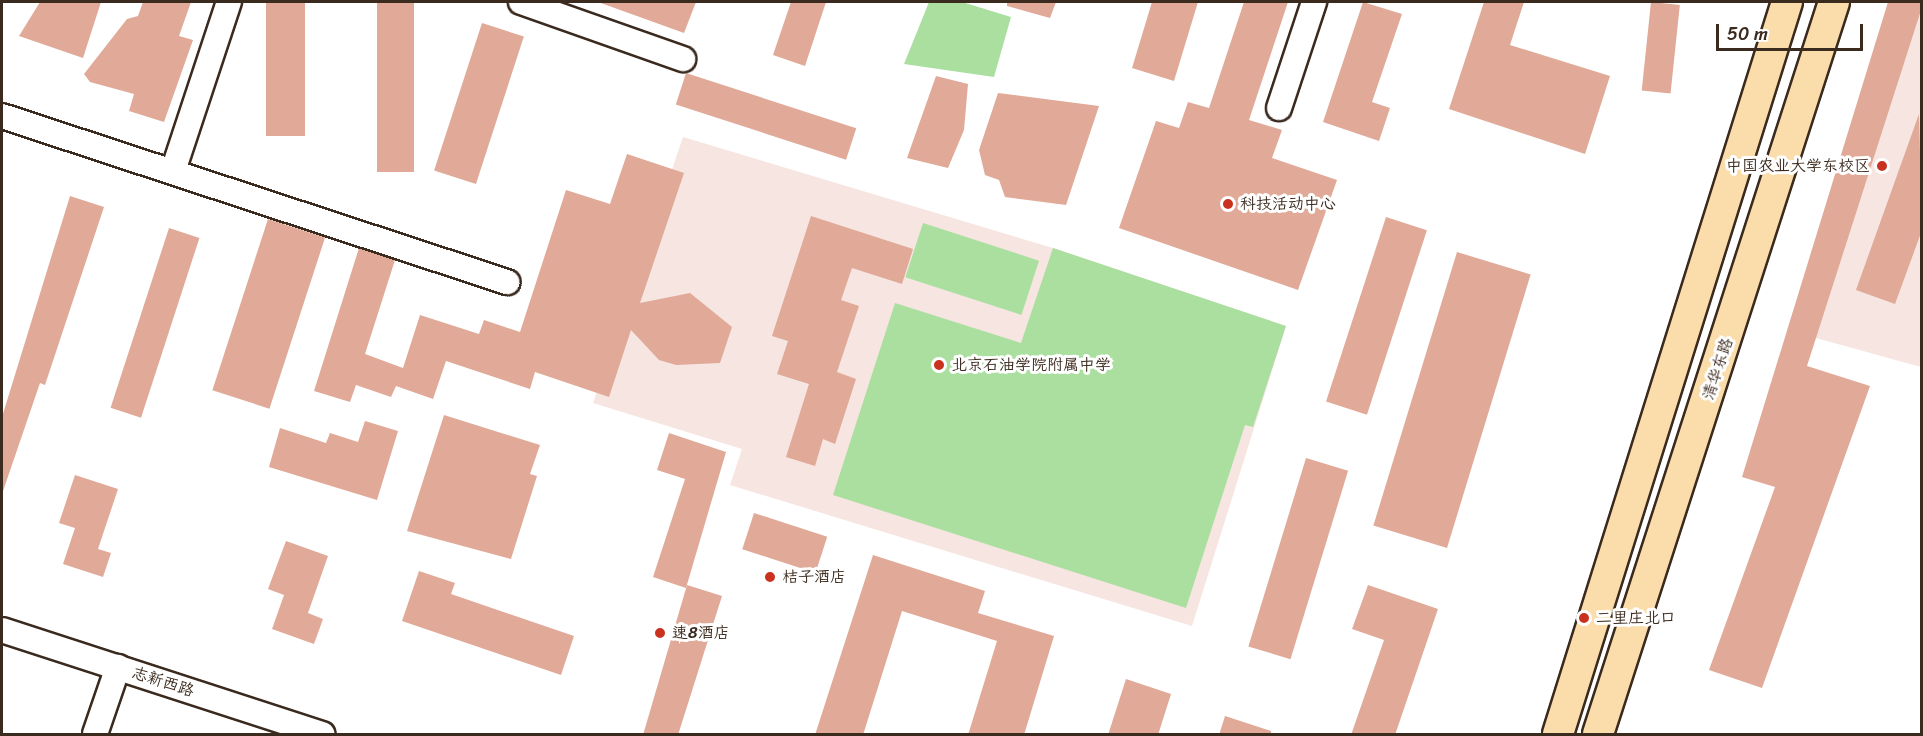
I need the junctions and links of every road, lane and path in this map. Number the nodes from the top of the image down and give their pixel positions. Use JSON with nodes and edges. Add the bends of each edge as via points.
{"nodes":[{"id":1,"x":229,"y":2,"type":"edge"},
{"id":2,"x":521,"y":2,"type":"edge"},
{"id":3,"x":1314,"y":2,"type":"edge"},
{"id":4,"x":1787,"y":2,"type":"edge"},
{"id":5,"x":1834,"y":2,"type":"edge"},
{"id":6,"x":683,"y":59,"type":"dead end"},
{"id":7,"x":1279,"y":108,"type":"dead end"},
{"id":8,"x":2,"y":116,"type":"edge"},
{"id":9,"x":173,"y":171,"type":"junction"},
{"id":10,"x":507,"y":282,"type":"dead end"},
{"id":11,"x":1675,"y":359,"type":"junction"},
{"id":12,"x":1717,"y":373,"type":"junction"},
{"id":13,"x":2,"y":630,"type":"edge"},
{"id":14,"x":118,"y":667,"type":"junction"},
{"id":15,"x":95,"y":735,"type":"edge"},
{"id":16,"x":323,"y":735,"type":"edge"},
{"id":17,"x":1558,"y":735,"type":"edge"},
{"id":18,"x":1598,"y":735,"type":"edge"}],
"edges":[{"from":1,"to":9,"type":"street"},
{"from":2,"to":6,"type":"street"},
{"from":3,"to":7,"type":"street"},
{"from":4,"to":11,"type":"main road"},
{"from":5,"to":12,"type":"main road","name":"清华东路"},
{"from":8,"to":9,"type":"street"},
{"from":9,"to":10,"type":"street"},
{"from":11,"to":12,"type":"main road"},
{"from":11,"to":17,"type":"main road"},
{"from":12,"to":18,"type":"main road","name":"清华东路"},
{"from":13,"to":14,"type":"street","name":"志新西路"},
{"from":14,"to":15,"type":"street"},
{"from":14,"to":16,"type":"street","name":"志新西路"}]}
